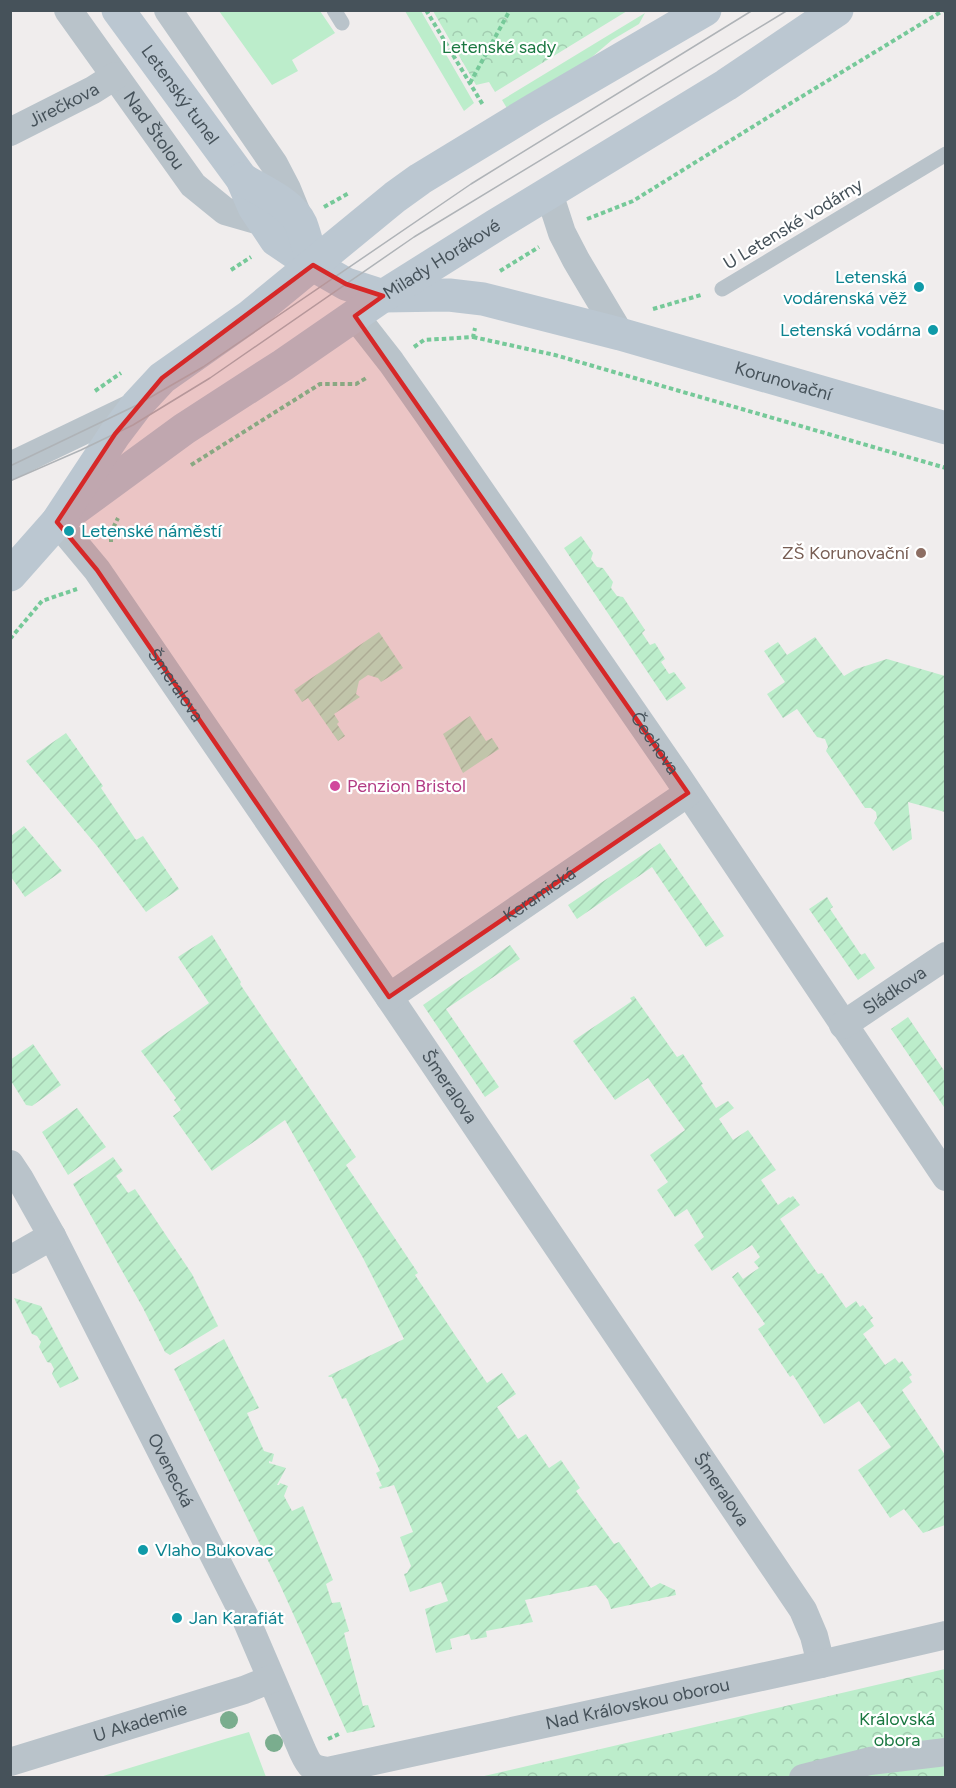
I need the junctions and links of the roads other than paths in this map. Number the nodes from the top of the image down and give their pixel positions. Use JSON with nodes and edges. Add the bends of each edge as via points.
{"nodes":[{"id":1,"x":68,"y":10,"type":"edge"},
{"id":2,"x":118,"y":10,"type":"edge"},
{"id":3,"x":168,"y":10,"type":"edge"},
{"id":4,"x":705,"y":10,"type":"edge"},
{"id":5,"x":837,"y":10,"type":"edge"},
{"id":6,"x":115,"y":76,"type":"junction"},
{"id":7,"x":10,"y":132,"type":"edge"},
{"id":8,"x":945,"y":154,"type":"edge"},
{"id":9,"x":242,"y":179,"type":"junction"},
{"id":10,"x":549,"y":193,"type":"junction"},
{"id":11,"x":264,"y":222,"type":"junction"},
{"id":12,"x":300,"y":223,"type":"junction"},
{"id":13,"x":313,"y":265,"type":"junction"},
{"id":14,"x":722,"y":289,"type":"road end"},
{"id":15,"x":383,"y":296,"type":"junction"},
{"id":16,"x":348,"y":308,"type":"junction"},
{"id":17,"x":620,"y":334,"type":"junction"},
{"id":18,"x":137,"y":405,"type":"junction"},
{"id":19,"x":945,"y":428,"type":"edge"},
{"id":20,"x":10,"y":466,"type":"edge"},
{"id":21,"x":57,"y":522,"type":"junction"},
{"id":22,"x":10,"y":575,"type":"edge"},
{"id":23,"x":688,"y":793,"type":"junction"},
{"id":24,"x":945,"y":956,"type":"edge"},
{"id":25,"x":389,"y":997,"type":"junction"},
{"id":26,"x":843,"y":1025,"type":"junction"},
{"id":27,"x":10,"y":1164,"type":"edge"},
{"id":28,"x":945,"y":1177,"type":"edge"},
{"id":29,"x":52,"y":1236,"type":"junction"},
{"id":30,"x":10,"y":1260,"type":"edge"},
{"id":31,"x":945,"y":1635,"type":"edge"},
{"id":32,"x":821,"y":1664,"type":"junction"},
{"id":33,"x":271,"y":1679,"type":"junction"},
{"id":34,"x":945,"y":1752,"type":"edge"},
{"id":35,"x":10,"y":1762,"type":"edge"},
{"id":36,"x":328,"y":1774,"type":"edge"},
{"id":37,"x":803,"y":1778,"type":"edge"}],
"edges":[{"from":1,"to":6,"type":"street","name":"Nad Štolou"},
{"from":2,"to":9,"type":"main road","name":"Letenský tunel"},
{"from":3,"to":12,"type":"street","via":[[274,164]]},
{"from":4,"to":13,"type":"main road","via":[[420,179]]},
{"from":5,"to":10,"type":"main road","name":"Milady Horákové","via":[[726,85]]},
{"from":6,"to":7,"type":"street","name":"Jirečkova"},
{"from":6,"to":11,"type":"street","name":"Nad Štolou","via":[[193,185],[225,211]]},
{"from":8,"to":14,"type":"lane","name":"U Letenské vodárny"},
{"from":9,"to":11,"type":"main road","name":"Letenský tunel"},
{"from":9,"to":12,"type":"main road","name":"Letenský tunel","via":[[289,209]]},
{"from":10,"to":15,"type":"main road","name":"Milady Horákové"},
{"from":10,"to":17,"type":"street","via":[[567,242]]},
{"from":11,"to":13,"type":"main road","name":"Letenský tunel","via":[[276,240]]},
{"from":12,"to":13,"type":"main road","name":"Letenský tunel"},
{"from":13,"to":15,"type":"main road","name":"Korunovační","via":[[346,284]]},
{"from":13,"to":16,"type":"lane"},
{"from":13,"to":18,"type":"main road","via":[[250,316],[162,378]]},
{"from":15,"to":16,"type":"main road","name":"Milady Horákové"},
{"from":15,"to":17,"type":"main road","name":"Korunovační","via":[[483,298]]},
{"from":16,"to":21,"type":"main road","name":"Milady Horákové"},
{"from":16,"to":23,"type":"street","name":"Čechova","via":[[436,426]]},
{"from":17,"to":19,"type":"main road","name":"Korunovační"},
{"from":18,"to":20,"type":"street"},
{"from":18,"to":21,"type":"main road"},
{"from":21,"to":22,"type":"main road"},
{"from":21,"to":25,"type":"street","name":"Šmeralova","via":[[97,570]]},
{"from":23,"to":25,"type":"street","name":"Keramická"},
{"from":23,"to":26,"type":"street","name":"Čechova"},
{"from":24,"to":26,"type":"street","name":"Sládkova"},
{"from":25,"to":32,"type":"street","name":"Šmeralova","via":[[803,1610]]},
{"from":26,"to":28,"type":"street","name":"Čechova"},
{"from":27,"to":29,"type":"street","name":"Ovenecká"},
{"from":29,"to":30,"type":"street"},
{"from":29,"to":33,"type":"street","name":"Ovenecká","via":[[245,1617]]},
{"from":31,"to":32,"type":"street","name":"Nad Královskou oborou"},
{"from":32,"to":36,"type":"street","name":"Nad Královskou oborou"},
{"from":33,"to":35,"type":"street","name":"U Akademie"},
{"from":33,"to":36,"type":"street","name":"Ovenecká","via":[[309,1764]]},
{"from":34,"to":37,"type":"street","via":[[870,1761]]}]}
